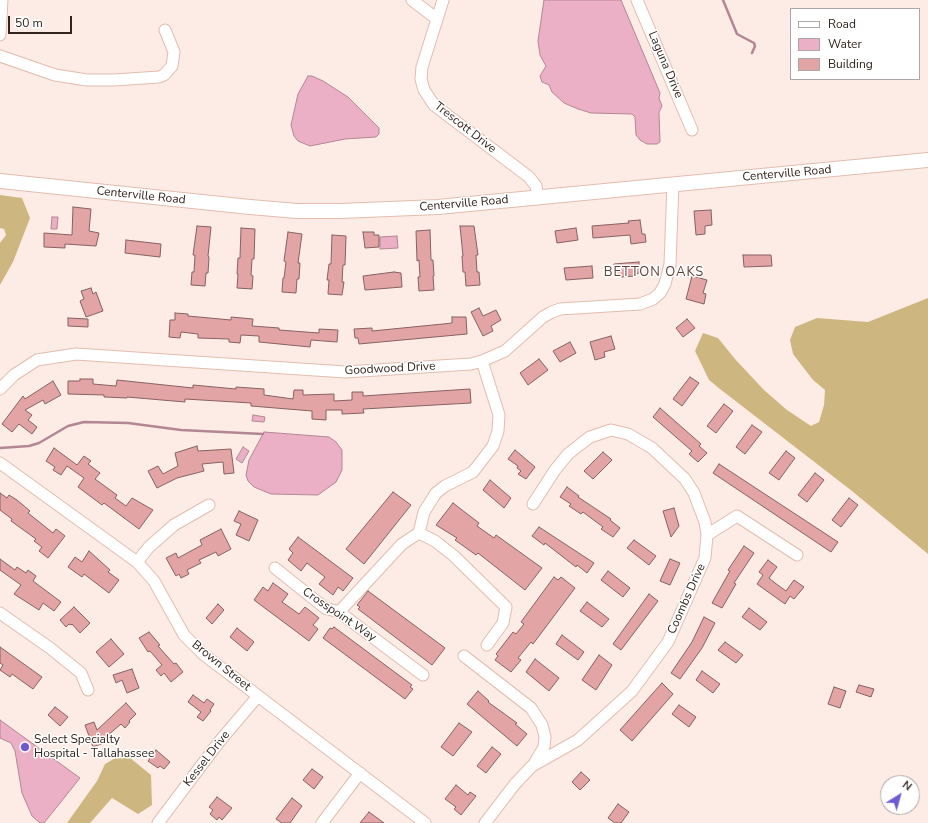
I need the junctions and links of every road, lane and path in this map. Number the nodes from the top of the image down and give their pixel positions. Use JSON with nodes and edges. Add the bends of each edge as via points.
{"nodes":[{"id":1,"x":2,"y":0,"type":"edge"},
{"id":2,"x":412,"y":0,"type":"edge"},
{"id":3,"x":443,"y":0,"type":"edge"},
{"id":4,"x":637,"y":0,"type":"edge"},
{"id":5,"x":437,"y":19,"type":"junction"},
{"id":6,"x":165,"y":30,"type":"dead end"},
{"id":7,"x":0,"y":35,"type":"edge"},
{"id":8,"x":0,"y":56,"type":"edge"},
{"id":9,"x":692,"y":130,"type":"dead end"},
{"id":10,"x":928,"y":160,"type":"edge"},
{"id":11,"x":0,"y":181,"type":"edge"},
{"id":12,"x":673,"y":184,"type":"junction"},
{"id":13,"x":538,"y":198,"type":"junction"},
{"id":14,"x":482,"y":361,"type":"junction"},
{"id":15,"x":0,"y":389,"type":"edge"},
{"id":16,"x":0,"y":463,"type":"edge"},
{"id":17,"x":533,"y":504,"type":"dead end"},
{"id":18,"x":209,"y":505,"type":"dead end"},
{"id":19,"x":420,"y":533,"type":"junction"},
{"id":20,"x":707,"y":535,"type":"junction"},
{"id":21,"x":797,"y":555,"type":"dead end"},
{"id":22,"x":137,"y":562,"type":"junction"},
{"id":23,"x":275,"y":568,"type":"dead end"},
{"id":24,"x":339,"y":612,"type":"junction"},
{"id":25,"x":0,"y":613,"type":"edge"},
{"id":26,"x":487,"y":645,"type":"dead end"},
{"id":27,"x":464,"y":656,"type":"dead end"},
{"id":28,"x":423,"y":675,"type":"dead end"},
{"id":29,"x":88,"y":690,"type":"dead end"},
{"id":30,"x":258,"y":696,"type":"junction"},
{"id":31,"x":532,"y":766,"type":"junction"},
{"id":32,"x":360,"y":773,"type":"junction"},
{"id":33,"x":158,"y":823,"type":"edge"},
{"id":34,"x":322,"y":823,"type":"edge"},
{"id":35,"x":425,"y":823,"type":"edge"},
{"id":36,"x":485,"y":823,"type":"edge"}],
"edges":[{"from":1,"to":7,"type":"street"},
{"from":2,"to":5,"type":"street"},
{"from":3,"to":5,"type":"street","name":"Trescott Drive"},
{"from":4,"to":9,"type":"street","name":"Laguna Drive"},
{"from":5,"to":13,"type":"street","name":"Trescott Drive","via":[[422,68],[421,80],[428,98],[529,177],[536,186]]},
{"from":6,"to":8,"type":"street","via":[[174,52],[169,70],[159,77],[87,80],[55,74]]},
{"from":10,"to":12,"type":"main road","name":"Centerville Road"},
{"from":11,"to":13,"type":"main road","name":"Centerville Road","via":[[297,211],[388,210]]},
{"from":12,"to":13,"type":"main road","name":"Centerville Road"},
{"from":12,"to":14,"type":"street","name":"Goodwood Drive","via":[[670,264],[660,293],[640,304],[552,312],[505,351]]},
{"from":14,"to":15,"type":"street","name":"Goodwood Drive","via":[[471,364],[345,372],[76,354],[37,360],[14,375]]},
{"from":14,"to":19,"type":"street","via":[[499,415],[498,431],[493,446],[473,472],[445,486],[428,503]]},
{"from":16,"to":22,"type":"street","name":"Brown Street"},
{"from":17,"to":20,"type":"street","name":"Coombs Drive","via":[[568,454],[590,437],[611,430],[628,434],[645,443],[685,478],[701,510]]},
{"from":18,"to":22,"type":"street","via":[[174,525],[149,547]]},
{"from":19,"to":24,"type":"street","via":[[402,544]]},
{"from":19,"to":26,"type":"street","via":[[454,556],[506,607],[503,623]]},
{"from":20,"to":21,"type":"street","via":[[738,516]]},
{"from":20,"to":31,"type":"street","name":"Coombs Drive","via":[[705,558],[699,576],[668,642],[655,662],[632,691],[578,740]]},
{"from":22,"to":30,"type":"street","name":"Brown Street","via":[[154,581],[184,635],[203,654]]},
{"from":23,"to":24,"type":"street","name":"Crosspoint Way","via":[[325,608]]},
{"from":24,"to":28,"type":"street","name":"Crosspoint Way"},
{"from":25,"to":29,"type":"street","via":[[81,673]]},
{"from":27,"to":31,"type":"street","via":[[531,708],[542,725],[544,748]]},
{"from":30,"to":32,"type":"street","name":"Brown Street"},
{"from":30,"to":33,"type":"street","name":"Kessel Drive","via":[[219,742]]},
{"from":31,"to":36,"type":"street","name":"Coombs Drive"},
{"from":32,"to":34,"type":"street"},
{"from":32,"to":35,"type":"street","name":"Brown Street"}]}
